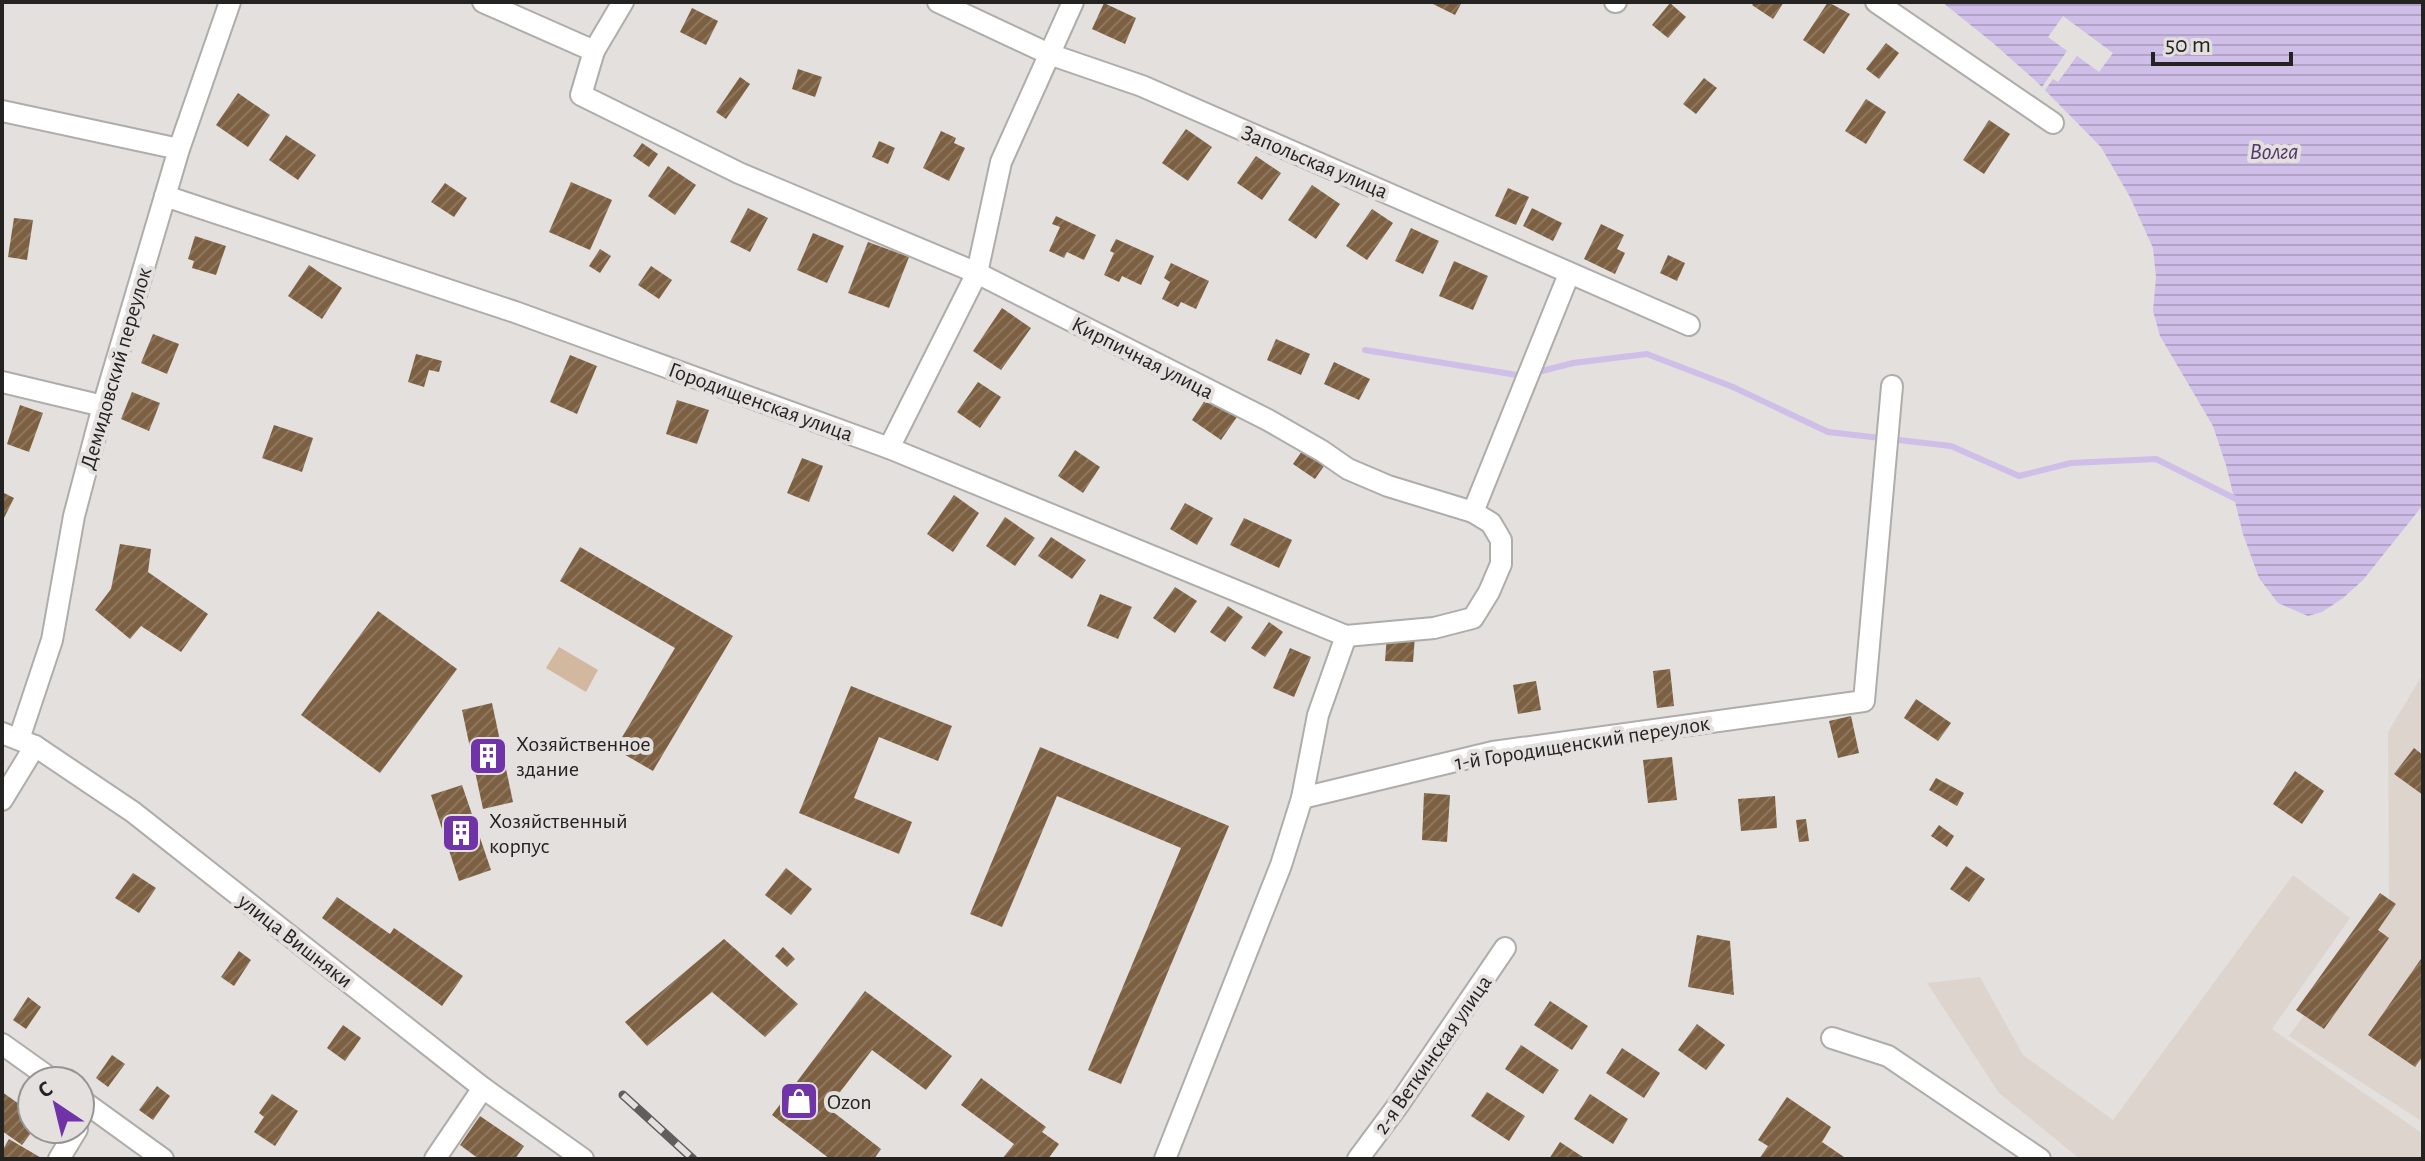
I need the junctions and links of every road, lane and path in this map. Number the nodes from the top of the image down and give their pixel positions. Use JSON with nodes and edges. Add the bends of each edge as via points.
{"nodes":[{"id":1,"x":230,"y":2,"type":"edge"},
{"id":2,"x":483,"y":2,"type":"edge"},
{"id":3,"x":623,"y":2,"type":"edge"},
{"id":4,"x":938,"y":2,"type":"edge"},
{"id":5,"x":1073,"y":2,"type":"edge"},
{"id":6,"x":1876,"y":2,"type":"edge"},
{"id":7,"x":594,"y":51,"type":"junction"},
{"id":8,"x":1049,"y":54,"type":"junction"},
{"id":9,"x":2,"y":111,"type":"edge"},
{"id":10,"x":2053,"y":123,"type":"dead end"},
{"id":11,"x":179,"y":149,"type":"junction"},
{"id":12,"x":165,"y":196,"type":"junction"},
{"id":13,"x":977,"y":273,"type":"junction"},
{"id":14,"x":1569,"y":274,"type":"junction"},
{"id":15,"x":1689,"y":325,"type":"dead end"},
{"id":16,"x":2,"y":382,"type":"edge"},
{"id":17,"x":1892,"y":386,"type":"dead end"},
{"id":18,"x":103,"y":406,"type":"junction"},
{"id":19,"x":889,"y":448,"type":"junction"},
{"id":20,"x":1473,"y":512,"type":"junction"},
{"id":21,"x":1346,"y":636,"type":"junction"},
{"id":22,"x":19,"y":739,"type":"edge"},
{"id":23,"x":1302,"y":798,"type":"junction"},
{"id":24,"x":2,"y":800,"type":"edge"},
{"id":25,"x":1505,"y":948,"type":"dead end"},
{"id":26,"x":1832,"y":1038,"type":"dead end"},
{"id":27,"x":2,"y":1044,"type":"edge"},
{"id":28,"x":32,"y":1065,"type":"edge"},
{"id":29,"x":483,"y":1088,"type":"junction"},
{"id":30,"x":96,"y":1123,"type":"edge"},
{"id":31,"x":163,"y":1159,"type":"edge"},
{"id":32,"x":435,"y":1159,"type":"edge"},
{"id":33,"x":583,"y":1159,"type":"edge"},
{"id":34,"x":1165,"y":1159,"type":"edge"},
{"id":35,"x":1358,"y":1159,"type":"edge"},
{"id":36,"x":2040,"y":1159,"type":"edge"}],
"edges":[{"from":1,"to":11,"type":"street","name":"Демидовский переулок"},
{"from":2,"to":7,"type":"street"},
{"from":3,"to":7,"type":"street"},
{"from":4,"to":8,"type":"street","name":"Запольская улица"},
{"from":5,"to":8,"type":"street"},
{"from":6,"to":10,"type":"street"},
{"from":7,"to":13,"type":"street","name":"Кирпичная улица","via":[[581,95],[739,173]]},
{"from":8,"to":13,"type":"street","via":[[1001,162]]},
{"from":8,"to":14,"type":"street","name":"Запольская улица","via":[[1142,86]]},
{"from":9,"to":11,"type":"street"},
{"from":11,"to":12,"type":"street","name":"Демидовский переулок"},
{"from":12,"to":18,"type":"street","name":"Демидовский переулок"},
{"from":12,"to":19,"type":"street","name":"Городищенская улица","via":[[515,312]]},
{"from":13,"to":19,"type":"street"},
{"from":13,"to":20,"type":"street","name":"Кирпичная улица","via":[[1268,420],[1348,469]]},
{"from":14,"to":15,"type":"street","name":"Запольская улица"},
{"from":14,"to":20,"type":"street"},
{"from":16,"to":18,"type":"street"},
{"from":17,"to":23,"type":"street","name":"1-й Городищенский переулок","via":[[1864,701],[1493,752]]},
{"from":18,"to":22,"type":"street","name":"Демидовский переулок","via":[[74,516],[52,640]]},
{"from":19,"to":21,"type":"street","name":"Городищенская улица"},
{"from":20,"to":21,"type":"street","name":"Кирпичная улица","via":[[1491,523],[1501,540],[1501,564],[1473,618],[1434,628]]},
{"from":21,"to":23,"type":"street","via":[[1318,715]]},
{"from":22,"to":24,"type":"street","name":"Демидовский переулок"},
{"from":22,"to":29,"type":"street","name":"улица Вишняки","via":[[133,812]]},
{"from":23,"to":34,"type":"street","via":[[1281,865]]},
{"from":25,"to":35,"type":"street","name":"2-я Веткинская улица"},
{"from":26,"to":36,"type":"street","via":[[1888,1056]]},
{"from":27,"to":28,"type":"street"},
{"from":29,"to":32,"type":"street"},
{"from":29,"to":33,"type":"street","name":"улица Вишняки"},
{"from":30,"to":31,"type":"street"}]}
